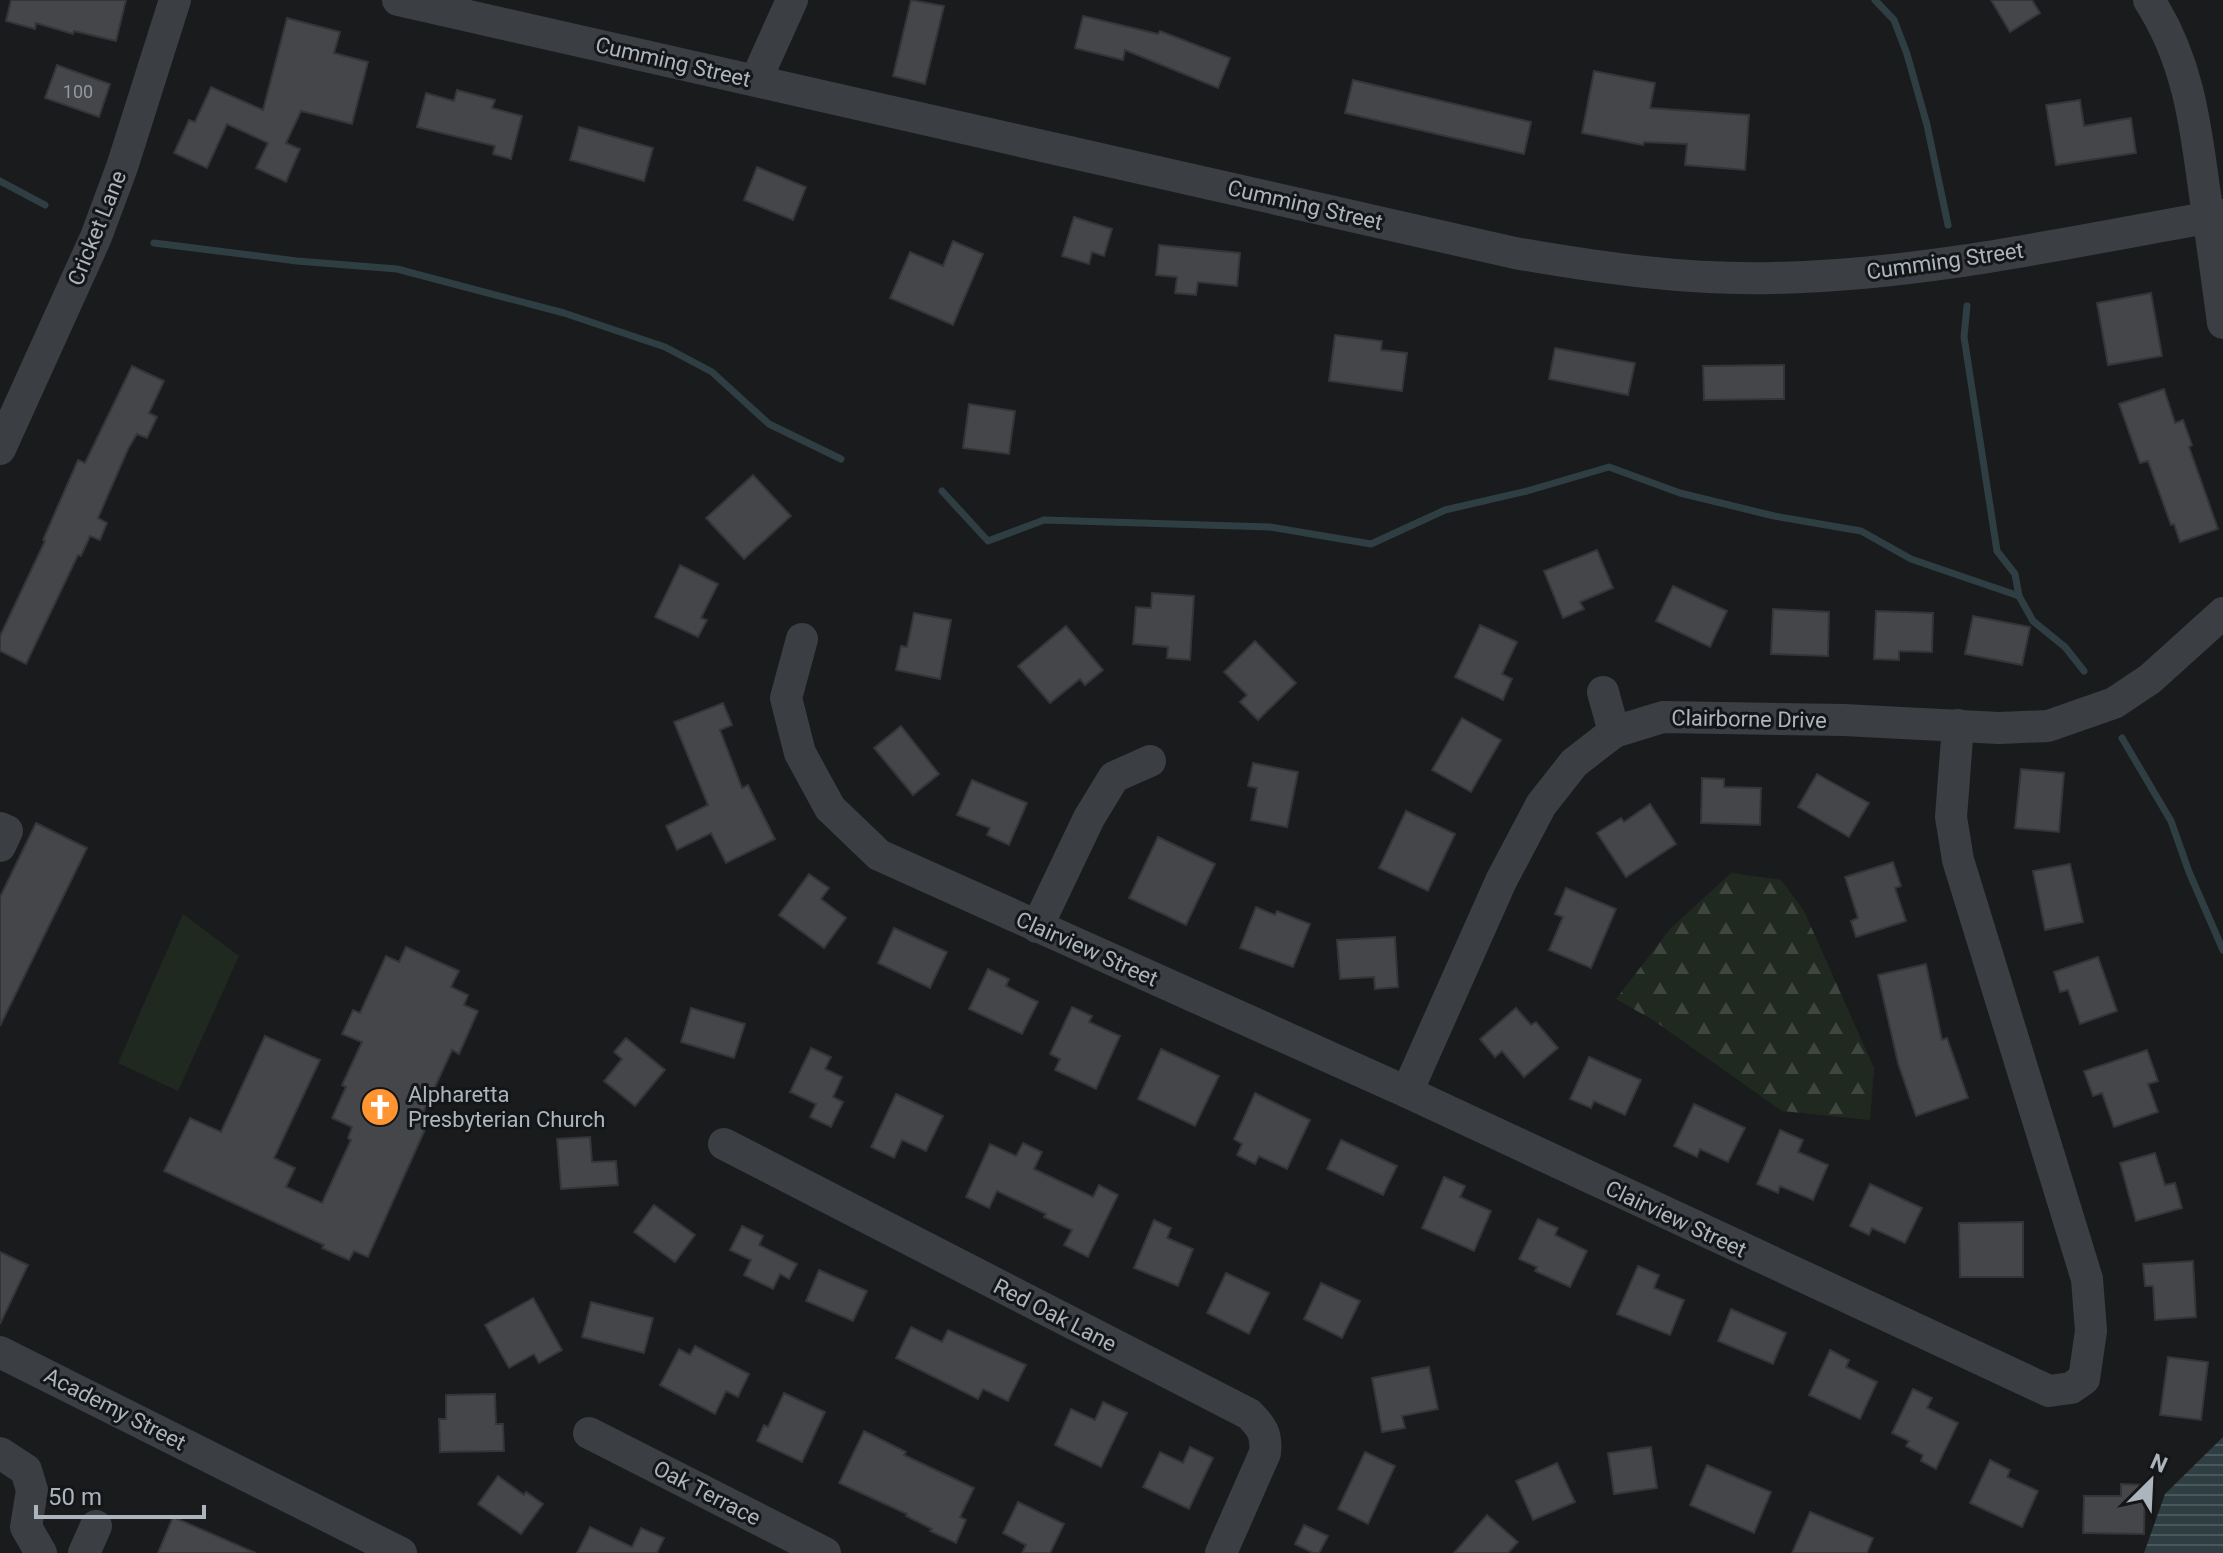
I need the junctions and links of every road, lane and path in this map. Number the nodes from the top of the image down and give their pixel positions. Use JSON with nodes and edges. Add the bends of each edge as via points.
{"nodes":[{"id":1,"x":175,"y":0,"type":"edge"},
{"id":2,"x":398,"y":0,"type":"edge"},
{"id":3,"x":792,"y":0,"type":"edge"},
{"id":4,"x":2149,"y":0,"type":"edge"},
{"id":5,"x":756,"y":80,"type":"junction"},
{"id":6,"x":2216,"y":216,"type":"edge"},
{"id":7,"x":2223,"y":323,"type":"edge"},
{"id":8,"x":0,"y":449,"type":"edge"},
{"id":9,"x":2223,"y":613,"type":"edge"},
{"id":10,"x":802,"y":639,"type":"dead end"},
{"id":11,"x":1603,"y":692,"type":"dead end"},
{"id":12,"x":1958,"y":725,"type":"junction"},
{"id":13,"x":1614,"y":732,"type":"junction"},
{"id":14,"x":1150,"y":761,"type":"dead end"},
{"id":15,"x":0,"y":828,"type":"edge"},
{"id":16,"x":0,"y":846,"type":"edge"},
{"id":17,"x":1037,"y":927,"type":"junction"},
{"id":18,"x":1407,"y":1092,"type":"junction"},
{"id":19,"x":724,"y":1144,"type":"dead end"},
{"id":20,"x":0,"y":1352,"type":"edge"},
{"id":21,"x":589,"y":1433,"type":"dead end"},
{"id":22,"x":0,"y":1453,"type":"edge"},
{"id":23,"x":41,"y":1553,"type":"edge"},
{"id":24,"x":401,"y":1553,"type":"edge"},
{"id":25,"x":825,"y":1553,"type":"edge"},
{"id":26,"x":1221,"y":1553,"type":"edge"}],
"edges":[{"from":1,"to":8,"type":"street","name":"Cricket Lane","via":[[96,237]]},
{"from":2,"to":5,"type":"street","name":"Cumming Street"},
{"from":3,"to":5,"type":"street"},
{"from":4,"to":6,"type":"street","via":[[2179,61]]},
{"from":5,"to":6,"type":"street","name":"Cumming Street","via":[[1515,253],[1654,274],[1772,278],[1871,273]]},
{"from":6,"to":7,"type":"street"},
{"from":9,"to":12,"type":"street","name":"Clairborne Drive","via":[[2150,679],[2114,703],[2048,726]]},
{"from":10,"to":17,"type":"street","name":"Clairview Street","via":[[786,698],[800,753],[830,808],[879,855]]},
{"from":11,"to":13,"type":"street"},
{"from":12,"to":13,"type":"street","name":"Clairborne Drive","via":[[1663,717]]},
{"from":12,"to":18,"type":"street","name":"Clairview Street","via":[[1951,817],[1958,860],[2087,1279],[2091,1331],[2084,1379],[2071,1388],[2049,1391]]},
{"from":13,"to":18,"type":"street","name":"Clairborne Drive","via":[[1574,763],[1541,805],[1501,881]]},
{"from":14,"to":17,"type":"street","via":[[1114,777]]},
{"from":15,"to":16,"type":"street","via":[[7,831]]},
{"from":17,"to":18,"type":"street","name":"Clairview Street"},
{"from":19,"to":26,"type":"street","name":"Red Oak Lane","via":[[1249,1414],[1264,1429],[1265,1453]]},
{"from":20,"to":24,"type":"street","name":"Academy Street"},
{"from":21,"to":25,"type":"street","name":"Oak Terrace"},
{"from":22,"to":23,"type":"street","via":[[26,1470],[32,1490],[26,1527]]}]}
